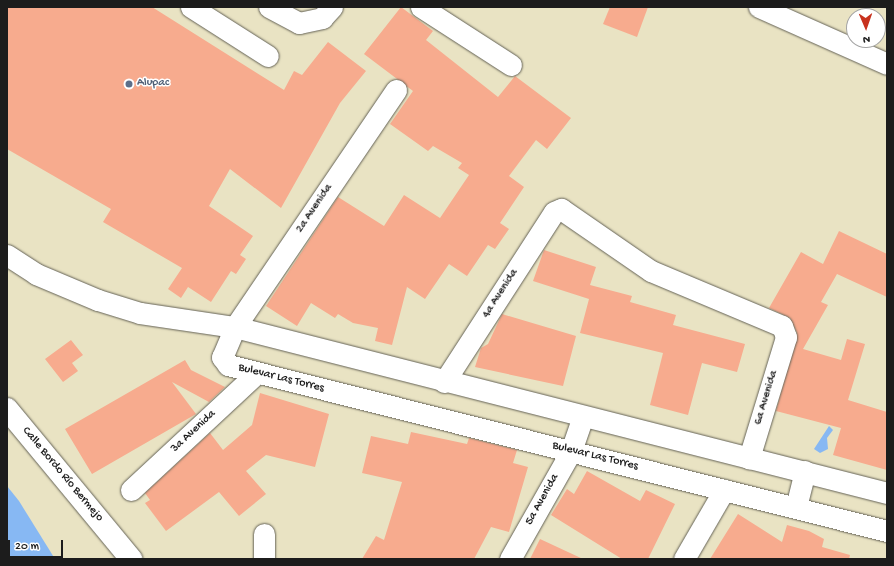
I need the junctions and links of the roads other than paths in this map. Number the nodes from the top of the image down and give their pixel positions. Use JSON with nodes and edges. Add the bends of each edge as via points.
{"nodes":[{"id":1,"x":191,"y":7,"type":"edge"},
{"id":2,"x":269,"y":7,"type":"edge"},
{"id":3,"x":332,"y":7,"type":"edge"},
{"id":4,"x":421,"y":7,"type":"edge"},
{"id":5,"x":759,"y":7,"type":"edge"},
{"id":6,"x":268,"y":56,"type":"dead end"},
{"id":7,"x":887,"y":64,"type":"edge"},
{"id":8,"x":511,"y":65,"type":"dead end"},
{"id":9,"x":396,"y":90,"type":"dead end"},
{"id":10,"x":561,"y":210,"type":"joint"},
{"id":11,"x":7,"y":255,"type":"edge"},
{"id":12,"x":235,"y":328,"type":"junction"},
{"id":13,"x":257,"y":373,"type":"junction"},
{"id":14,"x":444,"y":382,"type":"junction"},
{"id":15,"x":7,"y":409,"type":"edge"},
{"id":16,"x":583,"y":417,"type":"junction"},
{"id":17,"x":571,"y":451,"type":"junction"},
{"id":18,"x":749,"y":458,"type":"junction"},
{"id":19,"x":805,"y":471,"type":"junction"},
{"id":20,"x":131,"y":490,"type":"dead end"},
{"id":21,"x":724,"y":490,"type":"junction"},
{"id":22,"x":887,"y":493,"type":"edge"},
{"id":23,"x":796,"y":507,"type":"junction"},
{"id":24,"x":887,"y":531,"type":"edge"},
{"id":25,"x":264,"y":534,"type":"dead end"},
{"id":26,"x":131,"y":559,"type":"edge"},
{"id":27,"x":264,"y":559,"type":"edge"},
{"id":28,"x":510,"y":559,"type":"edge"},
{"id":29,"x":684,"y":559,"type":"edge"}],
"edges":[{"from":1,"to":6,"type":"street"},
{"from":2,"to":3,"type":"street","via":[[299,23],[322,18]]},
{"from":4,"to":8,"type":"street"},
{"from":5,"to":7,"type":"street"},
{"from":9,"to":12,"type":"street","name":"2a Avenida"},
{"from":10,"to":14,"type":"street","name":"4a Avenida","via":[[554,212]]},
{"from":10,"to":18,"type":"street","name":"6a Avenida","via":[[651,271],[772,319],[782,326],[786,337]]},
{"from":11,"to":12,"type":"street","via":[[36,274],[98,300],[140,313]]},
{"from":12,"to":13,"type":"street","name":"Bulevar Las Torres","via":[[222,357],[228,365]]},
{"from":12,"to":14,"type":"street"},
{"from":13,"to":17,"type":"street","name":"Bulevar Las Torres"},
{"from":13,"to":20,"type":"street","name":"3a Avenida"},
{"from":14,"to":16,"type":"street"},
{"from":15,"to":26,"type":"main road","name":"Calle Bordo Río Bermejo"},
{"from":16,"to":17,"type":"street","name":"5a Avenida"},
{"from":16,"to":18,"type":"street"},
{"from":17,"to":21,"type":"street","name":"Bulevar Las Torres"},
{"from":17,"to":28,"type":"street","name":"5a Avenida"},
{"from":18,"to":19,"type":"street"},
{"from":19,"to":22,"type":"street"},
{"from":19,"to":23,"type":"street"},
{"from":21,"to":23,"type":"street","name":"Bulevar Las Torres"},
{"from":21,"to":29,"type":"street"},
{"from":23,"to":24,"type":"street","name":"Bulevar Las Torres"},
{"from":25,"to":27,"type":"street"}]}
